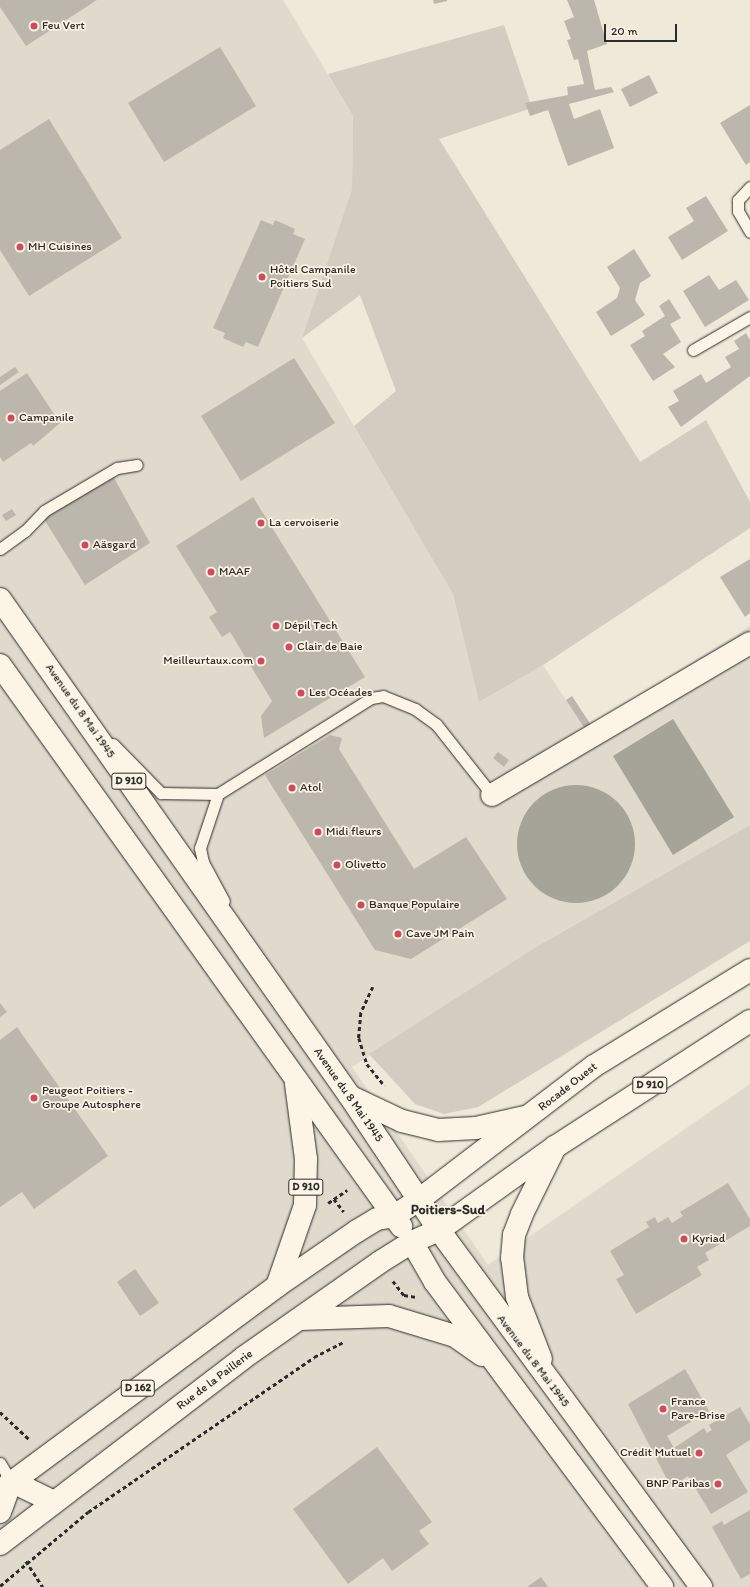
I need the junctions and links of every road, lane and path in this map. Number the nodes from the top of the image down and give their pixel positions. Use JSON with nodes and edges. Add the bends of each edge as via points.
{"nodes":[{"id":1,"x":750,"y":187,"type":"edge"},
{"id":2,"x":750,"y":232,"type":"edge"},
{"id":3,"x":750,"y":317,"type":"edge"},
{"id":4,"x":693,"y":350,"type":"dead end"},
{"id":5,"x":137,"y":465,"type":"dead end"},
{"id":6,"x":0,"y":549,"type":"edge"},
{"id":7,"x":0,"y":599,"type":"edge"},
{"id":8,"x":750,"y":643,"type":"edge"},
{"id":9,"x":0,"y":665,"type":"edge"},
{"id":10,"x":66,"y":688,"type":"junction"},
{"id":11,"x":218,"y":794,"type":"junction"},
{"id":12,"x":492,"y":795,"type":"joint"},
{"id":13,"x":256,"y":964,"type":"junction"},
{"id":14,"x":750,"y":970,"type":"edge"},
{"id":15,"x":372,"y":987,"type":"dead end"},
{"id":16,"x":750,"y":1021,"type":"edge"},
{"id":17,"x":296,"y":1084,"type":"junction"},
{"id":18,"x":387,"y":1088,"type":"dead end"},
{"id":19,"x":349,"y":1095,"type":"junction"},
{"id":20,"x":534,"y":1115,"type":"junction"},
{"id":21,"x":555,"y":1147,"type":"junction"},
{"id":22,"x":349,"y":1188,"type":"dead end"},
{"id":23,"x":334,"y":1199,"type":"junction"},
{"id":24,"x":420,"y":1199,"type":"junction"},
{"id":25,"x":325,"y":1205,"type":"dead end"},
{"id":26,"x":394,"y":1216,"type":"junction"},
{"id":27,"x":348,"y":1217,"type":"dead end"},
{"id":28,"x":439,"y":1230,"type":"junction"},
{"id":29,"x":412,"y":1242,"type":"junction"},
{"id":30,"x":392,"y":1279,"type":"dead end"},
{"id":31,"x":277,"y":1286,"type":"junction"},
{"id":32,"x":420,"y":1297,"type":"dead end"},
{"id":33,"x":300,"y":1319,"type":"junction"},
{"id":34,"x":347,"y":1340,"type":"dead end"},
{"id":35,"x":498,"y":1366,"type":"junction"},
{"id":36,"x":551,"y":1386,"type":"junction"},
{"id":37,"x":0,"y":1412,"type":"edge"},
{"id":38,"x":32,"y":1442,"type":"dead end"},
{"id":39,"x":0,"y":1463,"type":"edge"},
{"id":40,"x":4,"y":1483,"type":"edge"},
{"id":41,"x":54,"y":1502,"type":"junction"},
{"id":42,"x":0,"y":1512,"type":"edge"},
{"id":43,"x":0,"y":1544,"type":"edge"},
{"id":44,"x":26,"y":1561,"type":"junction"},
{"id":45,"x":0,"y":1586,"type":"edge"},
{"id":46,"x":43,"y":1587,"type":"edge"},
{"id":47,"x":662,"y":1587,"type":"edge"},
{"id":48,"x":701,"y":1587,"type":"edge"}],
"edges":[{"from":1,"to":2,"type":"lane","via":[[738,200],[738,211]]},
{"from":3,"to":4,"type":"lane"},
{"from":5,"to":6,"type":"lane","via":[[117,468],[44,511],[25,531]]},
{"from":7,"to":10,"type":"main road","name":"Avenue du 8 Mai 1945","number":"D 910"},
{"from":8,"to":12,"type":"main road"},
{"from":9,"to":17,"type":"main road","number":"D 910"},
{"from":10,"to":11,"type":"lane","via":[[150,786],[161,793]]},
{"from":10,"to":13,"type":"main road","name":"Avenue du 8 Mai 1945","number":"D 910"},
{"from":11,"to":12,"type":"lane","via":[[371,698],[383,696],[415,709],[436,724]]},
{"from":11,"to":13,"type":"lane","via":[[203,835],[202,855]]},
{"from":13,"to":19,"type":"main road","name":"Avenue du 8 Mai 1945","number":"D 910"},
{"from":14,"to":20,"type":"main road","name":"Rocade Ouest","number":"D 910","via":[[594,1066]]},
{"from":15,"to":18,"type":"path","via":[[360,1013],[359,1038],[367,1064]]},
{"from":16,"to":21,"type":"main road","number":"D 910"},
{"from":17,"to":26,"type":"main road","number":"D 910"},
{"from":17,"to":31,"type":"main road","number":"D 910","via":[[306,1159],[304,1205]]},
{"from":19,"to":20,"type":"main road","number":"D 910","via":[[402,1121],[438,1130],[476,1128]]},
{"from":19,"to":24,"type":"main road","name":"Avenue du 8 Mai 1945","number":"D 910"},
{"from":20,"to":24,"type":"main road","name":"Rocade Ouest","number":"D 910"},
{"from":21,"to":28,"type":"main road","number":"D 910"},
{"from":21,"to":36,"type":"main road","via":[[525,1206],[514,1235],[512,1258],[517,1297]]},
{"from":22,"to":23,"type":"path"},
{"from":23,"to":25,"type":"path"},
{"from":23,"to":27,"type":"path"},
{"from":24,"to":26,"type":"main road","name":"Rocade Ouest"},
{"from":24,"to":28,"type":"main road","name":"Avenue du 8 Mai 1945","number":"D 910"},
{"from":26,"to":29,"type":"main road","number":"D 910"},
{"from":26,"to":31,"type":"main road","number":"D 162","via":[[377,1219]]},
{"from":28,"to":29,"type":"main road","name":"Rue de la Paillerie","number":"D 910"},
{"from":28,"to":36,"type":"main road","name":"Avenue du 8 Mai 1945"},
{"from":29,"to":33,"type":"main road","name":"Rue de la Paillerie"},
{"from":29,"to":35,"type":"main road","via":[[434,1282]]},
{"from":30,"to":32,"type":"path","via":[[404,1295]]},
{"from":31,"to":40,"type":"main road","number":"D 162"},
{"from":33,"to":35,"type":"main road","via":[[370,1315],[403,1319],[455,1336]]},
{"from":33,"to":41,"type":"main road","name":"Rue de la Paillerie"},
{"from":34,"to":44,"type":"path","via":[[314,1357],[88,1512]]},
{"from":35,"to":47,"type":"main road"},
{"from":36,"to":48,"type":"main road","name":"Avenue du 8 Mai 1945"},
{"from":37,"to":38,"type":"path"},
{"from":39,"to":40,"type":"lane"},
{"from":40,"to":41,"type":"main road"},
{"from":40,"to":42,"type":"main road"},
{"from":41,"to":43,"type":"main road","name":"Rue de la Paillerie"},
{"from":44,"to":45,"type":"path"},
{"from":44,"to":46,"type":"path"}]}
